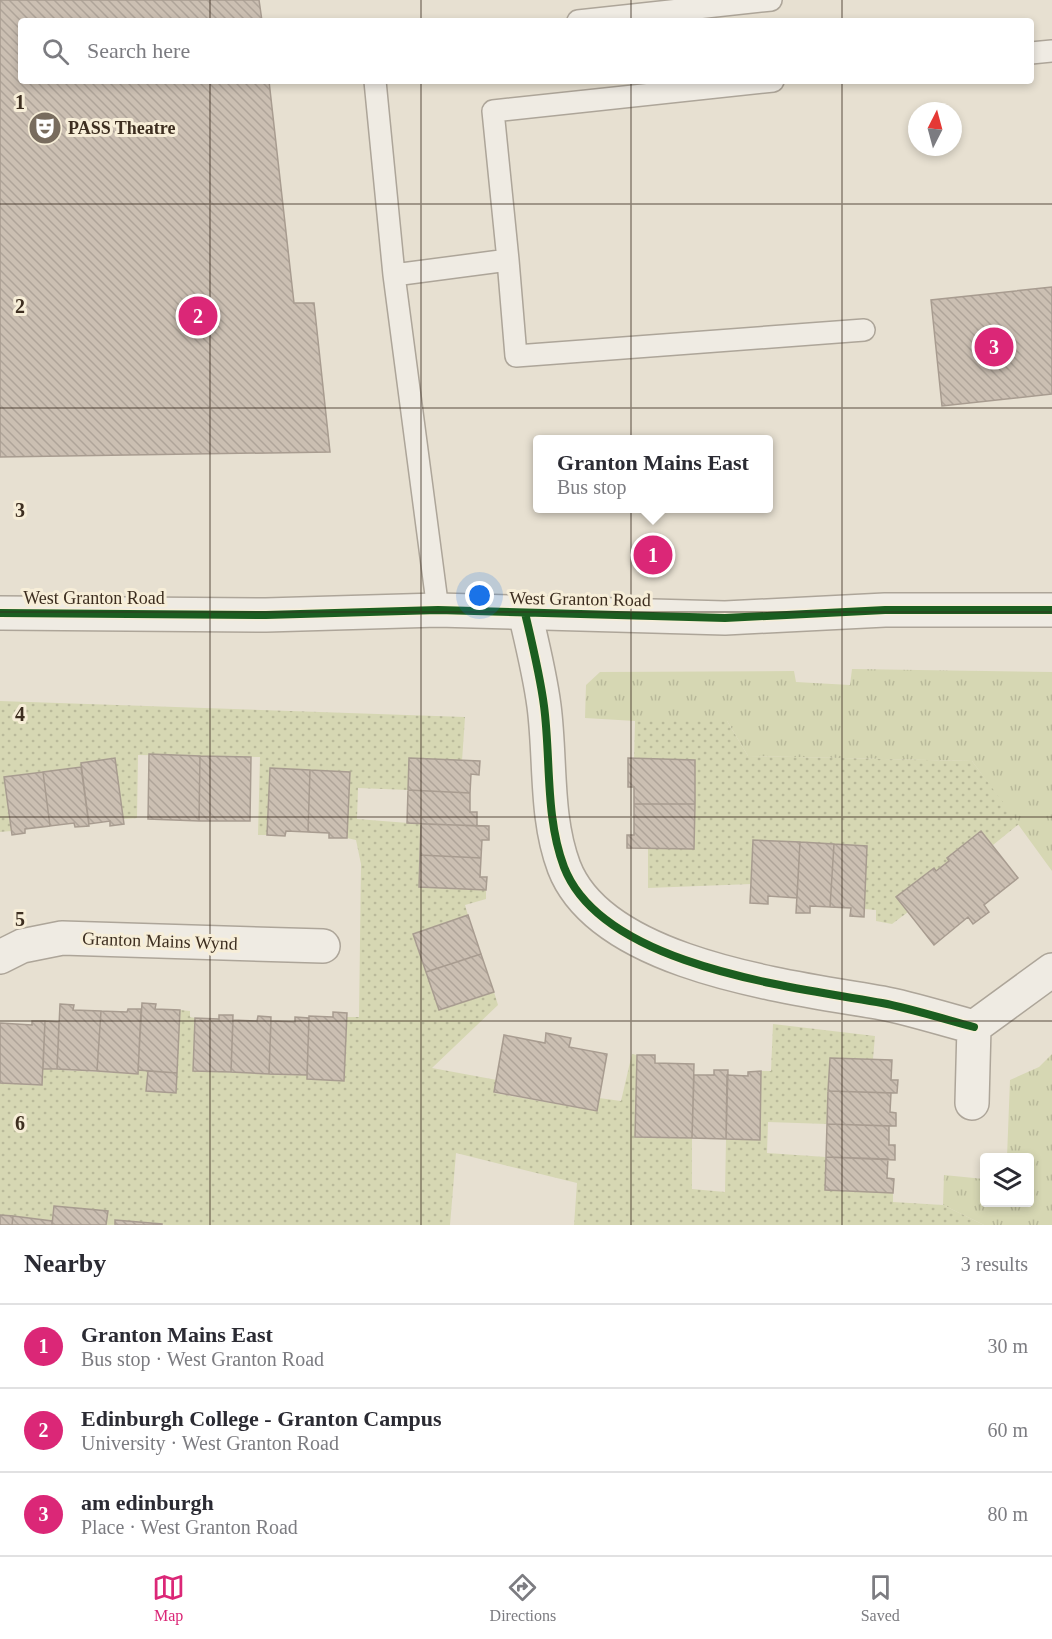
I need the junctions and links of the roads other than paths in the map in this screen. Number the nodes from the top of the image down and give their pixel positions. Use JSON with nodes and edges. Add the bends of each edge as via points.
{"nodes":[{"id":1,"x":771,"y":0,"type":"edge"},
{"id":2,"x":606,"y":18,"type":"edge"},
{"id":3,"x":1052,"y":51,"type":"edge"},
{"id":4,"x":1034,"y":53,"type":"edge"},
{"id":5,"x":375,"y":84,"type":"edge"},
{"id":6,"x":745,"y":84,"type":"edge"},
{"id":7,"x":508,"y":260,"type":"junction"},
{"id":8,"x":394,"y":275,"type":"junction"},
{"id":9,"x":864,"y":330,"type":"dead end"},
{"id":10,"x":438,"y":610,"type":"junction"},
{"id":11,"x":1052,"y":610,"type":"edge"},
{"id":12,"x":525,"y":612,"type":"junction"},
{"id":13,"x":0,"y":613,"type":"edge"},
{"id":14,"x":323,"y":946,"type":"dead end"},
{"id":15,"x":0,"y":957,"type":"edge"},
{"id":16,"x":1052,"y":970,"type":"edge"},
{"id":17,"x":974,"y":1027,"type":"junction"},
{"id":18,"x":972,"y":1103,"type":"dead end"}],
"edges":[{"from":1,"to":2,"type":"lane"},
{"from":3,"to":4,"type":"lane"},
{"from":5,"to":8,"type":"lane"},
{"from":6,"to":7,"type":"lane","via":[[492,111]]},
{"from":7,"to":8,"type":"lane"},
{"from":7,"to":9,"type":"lane","via":[[516,356]]},
{"from":8,"to":10,"type":"lane"},
{"from":10,"to":12,"type":"street","name":"West Granton Road"},
{"from":10,"to":13,"type":"street","name":"West Granton Road","via":[[266,615]]},
{"from":11,"to":12,"type":"street","name":"West Granton Road","via":[[885,610],[725,618]]},
{"from":12,"to":17,"type":"street","via":[[544,706],[559,852],[572,882],[602,916],[647,945],[680,960],[750,980],[900,1007]]},
{"from":14,"to":15,"type":"street","name":"Granton Mains Wynd","via":[[62,938],[22,946]]},
{"from":16,"to":17,"type":"street"},
{"from":17,"to":18,"type":"street"}]}
